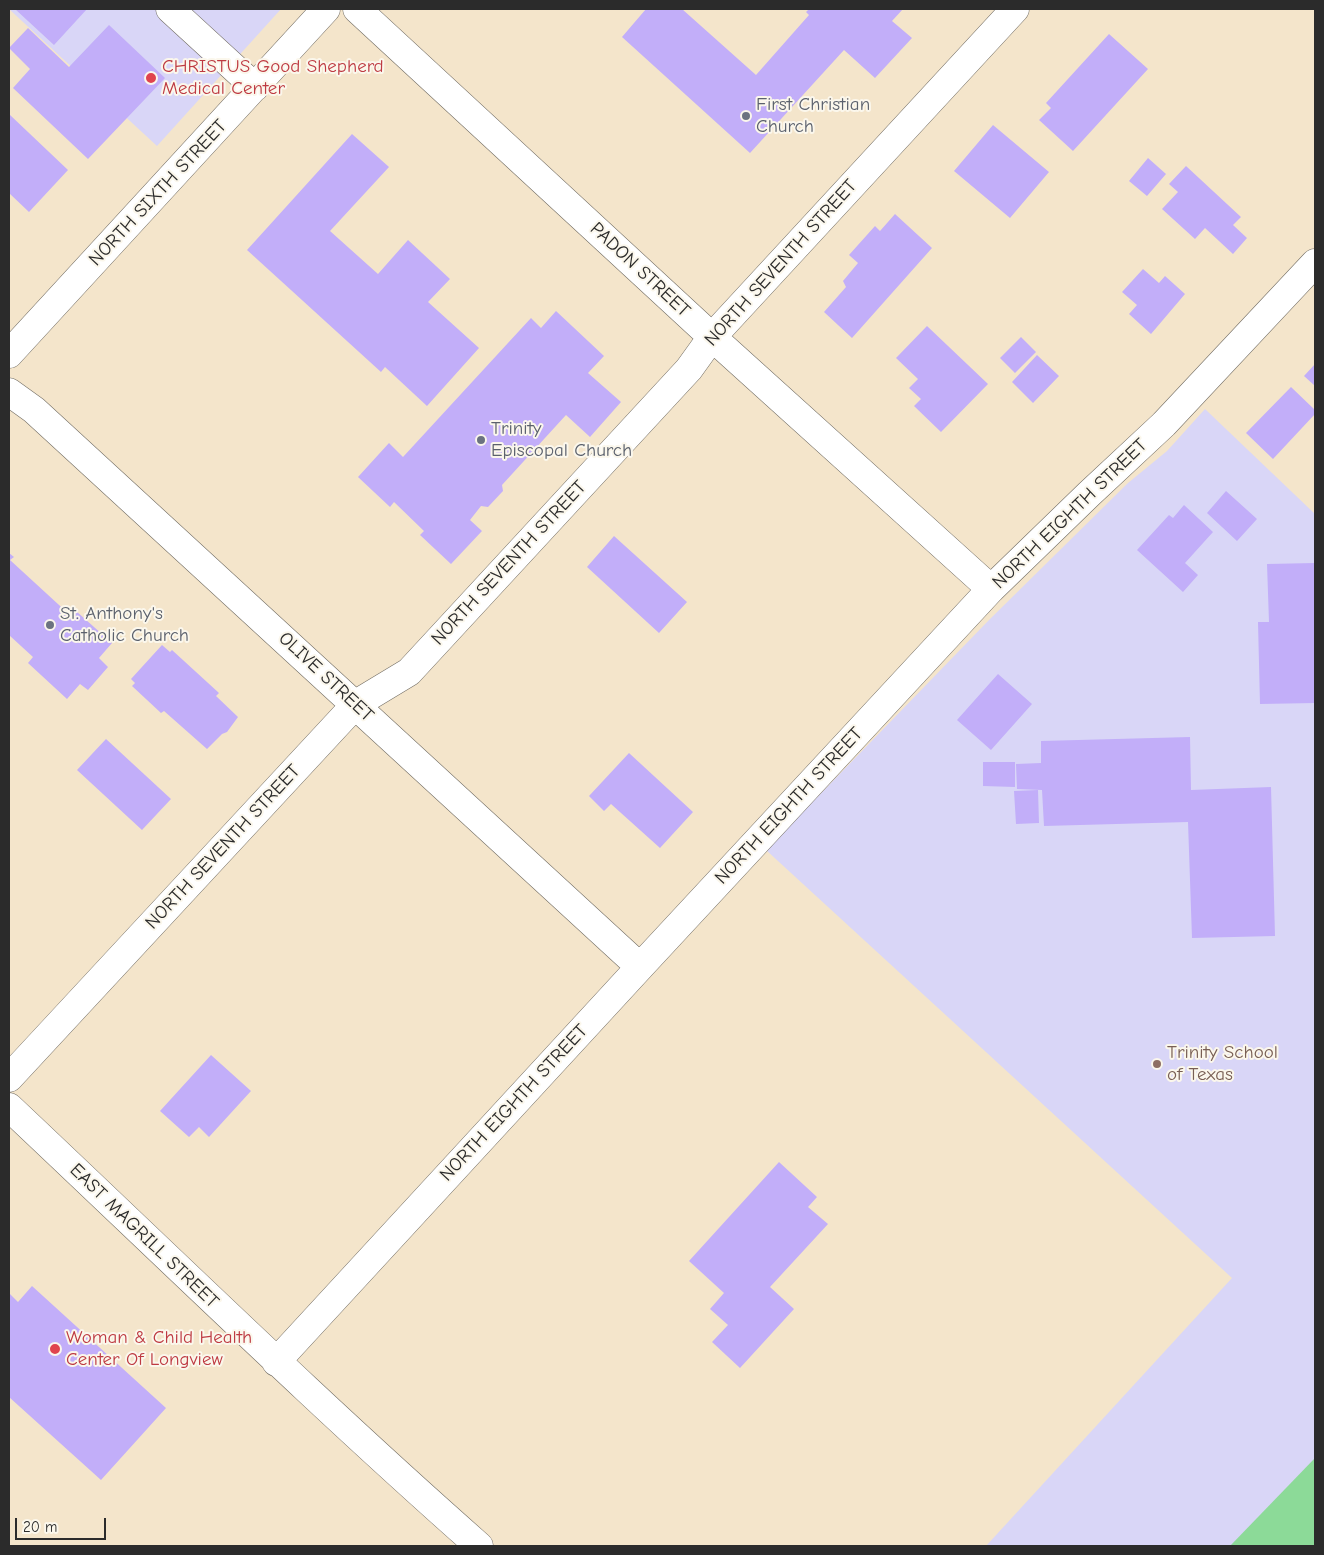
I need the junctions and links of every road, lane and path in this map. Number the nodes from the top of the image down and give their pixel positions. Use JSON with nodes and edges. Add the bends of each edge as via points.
{"nodes":[{"id":1,"x":170,"y":9,"type":"edge"},
{"id":2,"x":326,"y":9,"type":"edge"},
{"id":3,"x":357,"y":9,"type":"edge"},
{"id":4,"x":1015,"y":9,"type":"edge"},
{"id":5,"x":255,"y":87,"type":"junction"},
{"id":6,"x":1315,"y":263,"type":"edge"},
{"id":7,"x":712,"y":337,"type":"junction"},
{"id":8,"x":9,"y":354,"type":"edge"},
{"id":9,"x":9,"y":392,"type":"edge"},
{"id":10,"x":991,"y":589,"type":"junction"},
{"id":11,"x":356,"y":704,"type":"junction"},
{"id":12,"x":640,"y":967,"type":"junction"},
{"id":13,"x":9,"y":1078,"type":"edge"},
{"id":14,"x":9,"y":1107,"type":"edge"},
{"id":15,"x":276,"y":1362,"type":"junction"},
{"id":16,"x":479,"y":1546,"type":"edge"}],
"edges":[{"from":1,"to":5,"type":"street"},
{"from":2,"to":5,"type":"street","name":"NORTH SIXTH STREET"},
{"from":3,"to":7,"type":"street","name":"PADON STREET"},
{"from":4,"to":7,"type":"street","name":"NORTH SEVENTH STREET"},
{"from":5,"to":8,"type":"street","name":"NORTH SIXTH STREET"},
{"from":6,"to":10,"type":"street","name":"NORTH EIGHTH STREET","via":[[1164,424]]},
{"from":7,"to":10,"type":"street","name":"PADON STREET"},
{"from":7,"to":11,"type":"street","name":"NORTH SEVENTH STREET","via":[[689,368],[409,672]]},
{"from":9,"to":11,"type":"street","name":"OLIVE STREET","via":[[34,410]]},
{"from":10,"to":12,"type":"street","name":"NORTH EIGHTH STREET"},
{"from":11,"to":12,"type":"street","name":"OLIVE STREET"},
{"from":11,"to":13,"type":"street","name":"NORTH SEVENTH STREET"},
{"from":12,"to":15,"type":"street","name":"NORTH EIGHTH STREET"},
{"from":14,"to":15,"type":"street","name":"EAST MAGRILL STREET"},
{"from":15,"to":16,"type":"street","name":"EAST MAGRILL STREET"}]}
